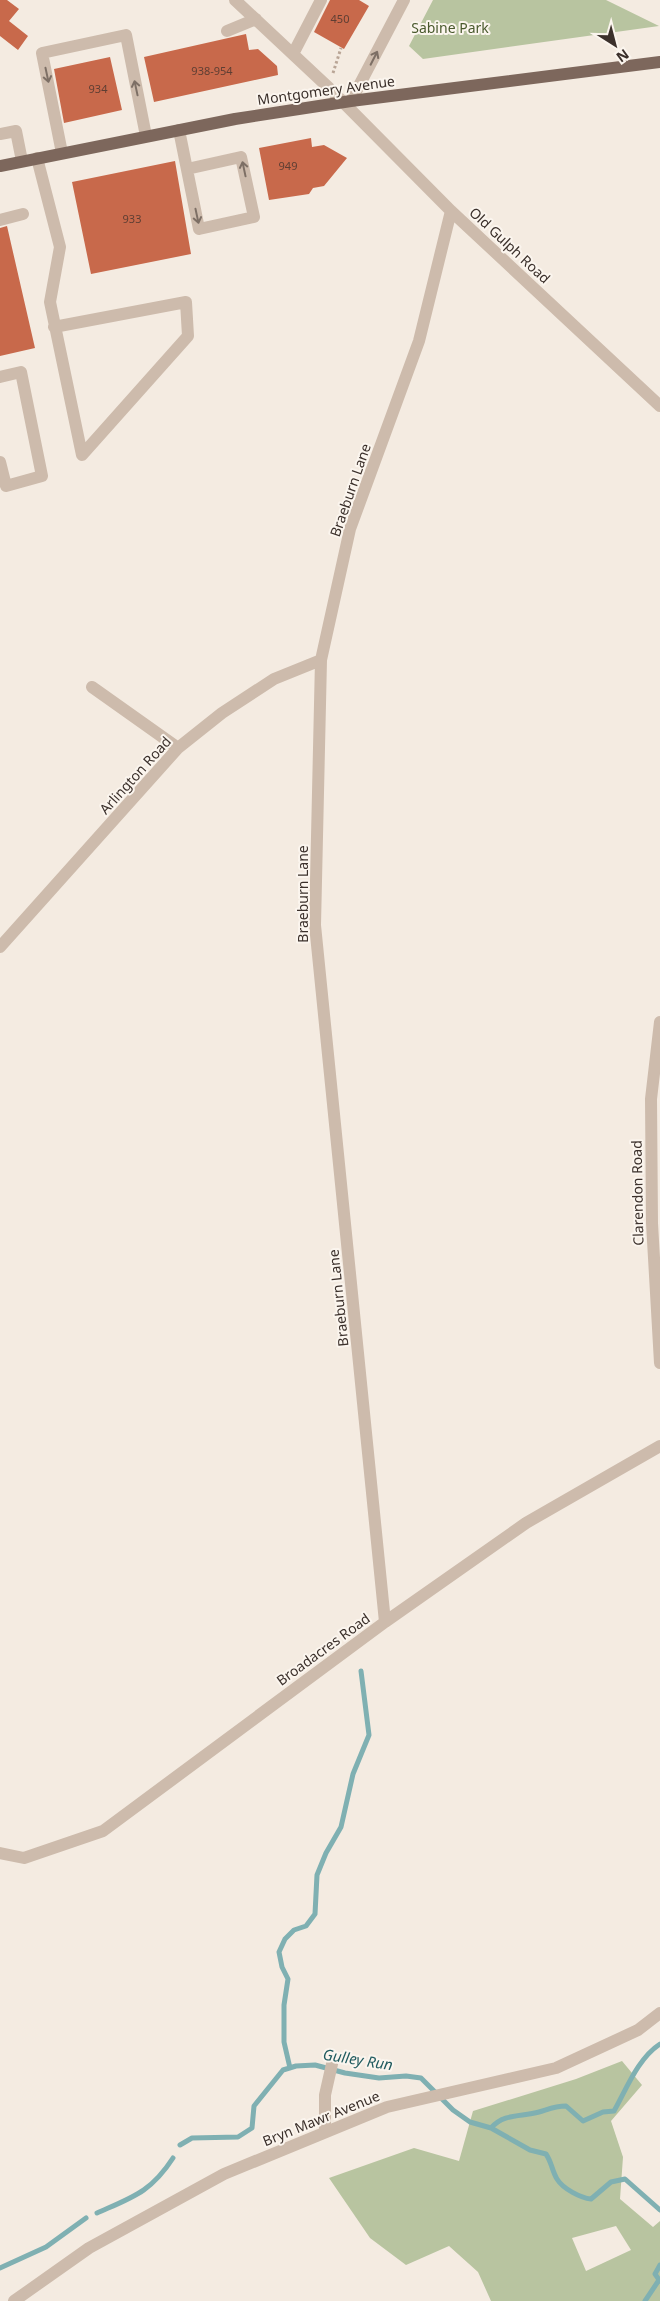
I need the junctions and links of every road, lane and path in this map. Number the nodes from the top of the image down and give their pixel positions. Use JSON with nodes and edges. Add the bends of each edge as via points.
{"nodes":[{"id":1,"x":235,"y":0,"type":"edge"},
{"id":2,"x":321,"y":0,"type":"edge"},
{"id":3,"x":404,"y":0,"type":"edge"},
{"id":4,"x":256,"y":19,"type":"junction"},
{"id":5,"x":227,"y":32,"type":"dead end"},
{"id":6,"x":340,"y":48,"type":"dead end"},
{"id":7,"x":293,"y":54,"type":"junction"},
{"id":8,"x":660,"y":62,"type":"edge"},
{"id":9,"x":329,"y":88,"type":"junction"},
{"id":10,"x":348,"y":102,"type":"junction"},
{"id":11,"x":179,"y":130,"type":"junction"},
{"id":12,"x":0,"y":134,"type":"edge"},
{"id":13,"x":146,"y":136,"type":"junction"},
{"id":14,"x":62,"y":153,"type":"junction"},
{"id":15,"x":36,"y":158,"type":"junction"},
{"id":16,"x":22,"y":161,"type":"junction"},
{"id":17,"x":0,"y":166,"type":"edge"},
{"id":18,"x":187,"y":169,"type":"junction"},
{"id":19,"x":451,"y":210,"type":"junction"},
{"id":20,"x":23,"y":214,"type":"dead end"},
{"id":21,"x":0,"y":220,"type":"edge"},
{"id":22,"x":54,"y":327,"type":"junction"},
{"id":23,"x":0,"y":378,"type":"edge"},
{"id":24,"x":660,"y":406,"type":"edge"},
{"id":25,"x":0,"y":462,"type":"edge"},
{"id":26,"x":320,"y":660,"type":"junction"},
{"id":27,"x":92,"y":687,"type":"dead end"},
{"id":28,"x":178,"y":748,"type":"junction"},
{"id":29,"x":0,"y":947,"type":"edge"},
{"id":30,"x":660,"y":1022,"type":"edge"},
{"id":31,"x":660,"y":1363,"type":"edge"},
{"id":32,"x":660,"y":1446,"type":"edge"},
{"id":33,"x":385,"y":1622,"type":"junction"},
{"id":34,"x":0,"y":1853,"type":"edge"},
{"id":35,"x":660,"y":2014,"type":"edge"},
{"id":36,"x":331,"y":2069,"type":"dead end"},
{"id":37,"x":325,"y":2132,"type":"junction"},
{"id":38,"x":14,"y":2301,"type":"edge"}],
"edges":[{"from":1,"to":4,"type":"street","name":"Old Gulph Road"},
{"from":2,"to":7,"type":"street"},
{"from":10,"to":3,"type":"street","one_way":true},
{"from":4,"to":5,"type":"street"},
{"from":4,"to":7,"type":"street","name":"Old Gulph Road"},
{"from":6,"to":9,"type":"path"},
{"from":7,"to":9,"type":"street","name":"Old Gulph Road"},
{"from":8,"to":10,"type":"main road","name":"Montgomery Avenue"},
{"from":9,"to":10,"type":"street","name":"Old Gulph Road"},
{"from":10,"to":11,"type":"main road","name":"Montgomery Avenue","via":[[235,118]]},
{"from":10,"to":19,"type":"street","name":"Old Gulph Road"},
{"from":11,"to":13,"type":"main road","name":"Montgomery Avenue"},
{"from":11,"to":18,"type":"street"},
{"from":12,"to":16,"type":"street","via":[[16,131]]},
{"from":13,"to":14,"type":"main road","name":"Montgomery Avenue"},
{"from":13,"to":14,"type":"street","one_way":true,"via":[[126,35],[42,53]]},
{"from":14,"to":15,"type":"main road","name":"Montgomery Avenue"},
{"from":15,"to":16,"type":"main road","name":"Montgomery Avenue"},
{"from":15,"to":22,"type":"street","via":[[60,247],[50,302]]},
{"from":16,"to":17,"type":"main road","name":"Montgomery Avenue"},
{"from":18,"to":18,"type":"street","one_way":true,"via":[[199,229],[254,217],[241,157]]},
{"from":19,"to":24,"type":"street","name":"Old Gulph Road"},
{"from":19,"to":26,"type":"street","name":"Braeburn Lane","via":[[419,341],[350,529]]},
{"from":20,"to":21,"type":"street"},
{"from":22,"to":22,"type":"street","via":[[82,455],[188,336],[186,302]]},
{"from":23,"to":25,"type":"street","via":[[21,372],[42,476],[6,486]]},
{"from":26,"to":28,"type":"street","name":"Arlington Road","via":[[274,680],[222,713]]},
{"from":26,"to":33,"type":"street","name":"Braeburn Lane","via":[[315,925]]},
{"from":27,"to":28,"type":"street"},
{"from":28,"to":29,"type":"street","name":"Arlington Road"},
{"from":30,"to":31,"type":"street","name":"Clarendon Road","via":[[652,1098],[652,1223]]},
{"from":32,"to":33,"type":"street","name":"Broadacres Road","via":[[526,1522]]},
{"from":33,"to":34,"type":"street","name":"Broadacres Road","via":[[103,1831],[24,1858]]},
{"from":35,"to":37,"type":"street","name":"Bryn Mawr Avenue","via":[[638,2030],[556,2068],[387,2107]]},
{"from":36,"to":37,"type":"street","via":[[325,2096]]},
{"from":37,"to":38,"type":"street","name":"Bryn Mawr Avenue","via":[[201,2184],[89,2248]]}]}
